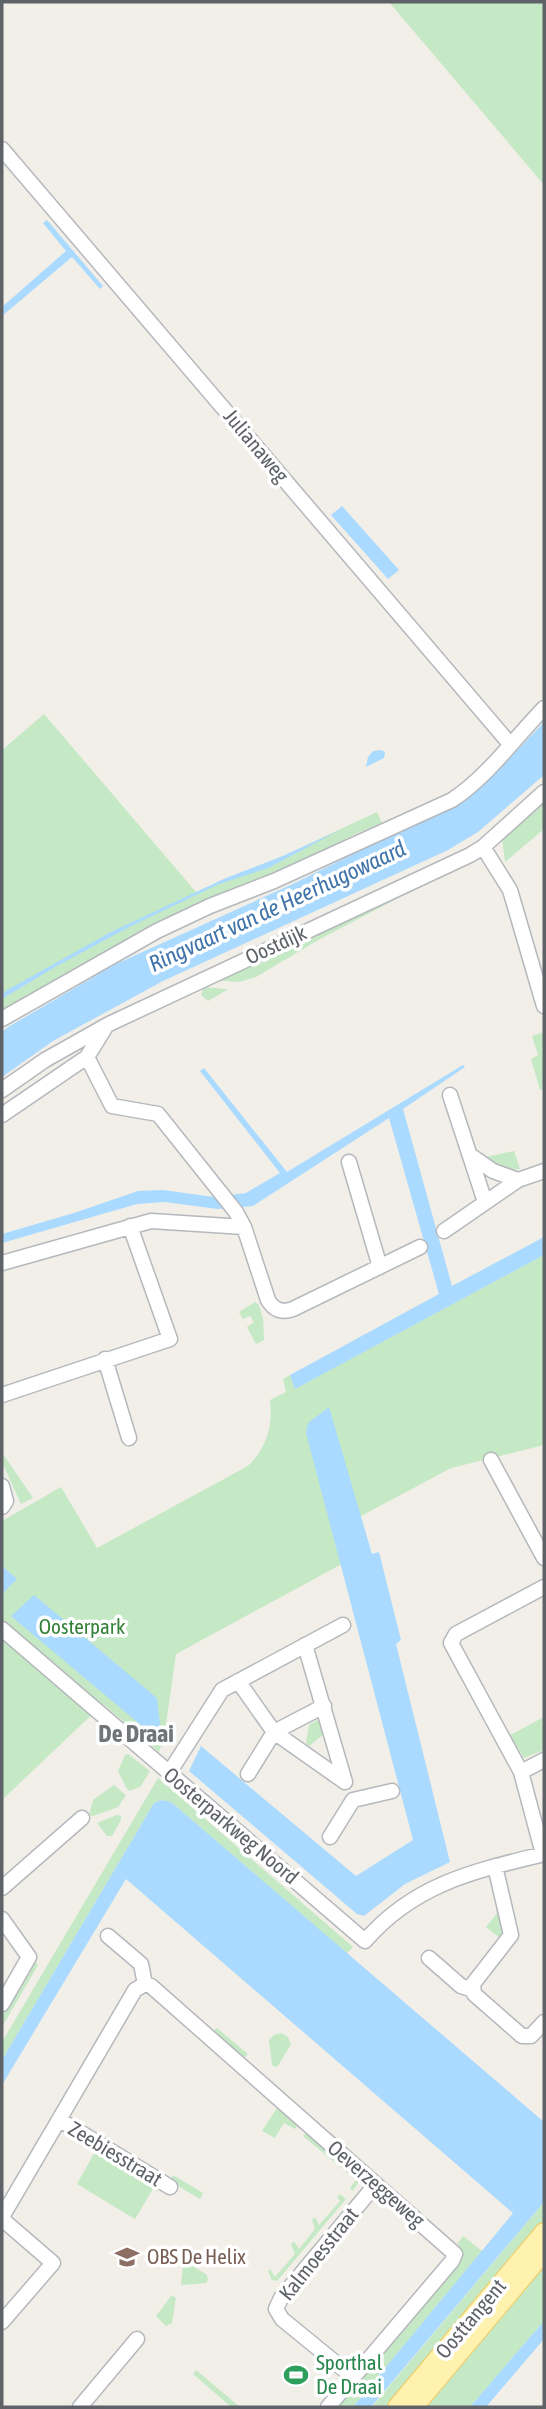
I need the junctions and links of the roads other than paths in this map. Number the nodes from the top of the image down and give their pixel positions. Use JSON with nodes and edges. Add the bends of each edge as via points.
{"nodes":[{"id":1,"x":2,"y":149,"type":"edge"},
{"id":2,"x":544,"y":708,"type":"edge"},
{"id":3,"x":510,"y":744,"type":"junction"},
{"id":4,"x":544,"y":792,"type":"edge"},
{"id":5,"x":484,"y":847,"type":"junction"},
{"id":6,"x":544,"y":1006,"type":"edge"},
{"id":7,"x":2,"y":1019,"type":"edge"},
{"id":8,"x":109,"y":1024,"type":"junction"},
{"id":9,"x":87,"y":1057,"type":"junction"},
{"id":10,"x":2,"y":1090,"type":"edge"},
{"id":11,"x":450,"y":1095,"type":"dead end"},
{"id":12,"x":2,"y":1115,"type":"edge"},
{"id":13,"x":470,"y":1154,"type":"junction"},
{"id":14,"x":349,"y":1162,"type":"dead end"},
{"id":15,"x":544,"y":1171,"type":"edge"},
{"id":16,"x":518,"y":1180,"type":"junction"},
{"id":17,"x":485,"y":1202,"type":"junction"},
{"id":18,"x":130,"y":1226,"type":"junction"},
{"id":19,"x":244,"y":1227,"type":"junction"},
{"id":20,"x":444,"y":1231,"type":"dead end"},
{"id":21,"x":420,"y":1247,"type":"dead end"},
{"id":22,"x":2,"y":1264,"type":"edge"},
{"id":23,"x":380,"y":1267,"type":"junction"},
{"id":24,"x":105,"y":1359,"type":"junction"},
{"id":25,"x":2,"y":1395,"type":"edge"},
{"id":26,"x":129,"y":1438,"type":"dead end"},
{"id":27,"x":491,"y":1460,"type":"dead end"},
{"id":28,"x":2,"y":1486,"type":"edge"},
{"id":29,"x":2,"y":1507,"type":"edge"},
{"id":30,"x":544,"y":1558,"type":"edge"},
{"id":31,"x":544,"y":1587,"type":"edge"},
{"id":32,"x":343,"y":1625,"type":"dead end"},
{"id":33,"x":2,"y":1629,"type":"edge"},
{"id":34,"x":305,"y":1645,"type":"junction"},
{"id":35,"x":238,"y":1681,"type":"junction"},
{"id":36,"x":324,"y":1706,"type":"junction"},
{"id":37,"x":274,"y":1732,"type":"junction"},
{"id":38,"x":544,"y":1760,"type":"edge"},
{"id":39,"x":521,"y":1772,"type":"junction"},
{"id":40,"x":169,"y":1773,"type":"junction"},
{"id":41,"x":248,"y":1774,"type":"dead end"},
{"id":42,"x":345,"y":1782,"type":"junction"},
{"id":43,"x":392,"y":1791,"type":"dead end"},
{"id":44,"x":353,"y":1800,"type":"junction"},
{"id":45,"x":82,"y":1818,"type":"dead end"},
{"id":46,"x":330,"y":1837,"type":"dead end"},
{"id":47,"x":543,"y":1854,"type":"edge"},
{"id":48,"x":495,"y":1866,"type":"junction"},
{"id":49,"x":2,"y":1888,"type":"edge"},
{"id":50,"x":2,"y":1919,"type":"edge"},
{"id":51,"x":108,"y":1936,"type":"dead end"},
{"id":52,"x":429,"y":1958,"type":"dead end"},
{"id":53,"x":145,"y":1984,"type":"junction"},
{"id":54,"x":473,"y":1990,"type":"junction"},
{"id":55,"x":2,"y":2004,"type":"edge"},
{"id":56,"x":544,"y":2022,"type":"edge"},
{"id":57,"x":60,"y":2120,"type":"junction"},
{"id":58,"x":376,"y":2184,"type":"junction"},
{"id":59,"x":170,"y":2187,"type":"dead end"},
{"id":60,"x":2,"y":2218,"type":"edge"},
{"id":61,"x":544,"y":2232,"type":"edge"},
{"id":62,"x":544,"y":2252,"type":"edge"},
{"id":63,"x":2,"y":2322,"type":"edge"},
{"id":64,"x":137,"y":2339,"type":"dead end"},
{"id":65,"x":353,"y":2377,"type":"junction"},
{"id":66,"x":80,"y":2407,"type":"edge"},
{"id":67,"x":328,"y":2407,"type":"edge"},
{"id":68,"x":397,"y":2407,"type":"edge"},
{"id":69,"x":414,"y":2407,"type":"edge"}],
"edges":[{"from":1,"to":3,"type":"street","name":"Julianaweg"},
{"from":2,"to":3,"type":"street"},
{"from":3,"to":7,"type":"street","via":[[452,800],[157,931]]},
{"from":4,"to":5,"type":"street","name":"Oostdijk"},
{"from":5,"to":6,"type":"street","via":[[510,890]]},
{"from":5,"to":8,"type":"street","name":"Oostdijk"},
{"from":8,"to":9,"type":"street"},
{"from":8,"to":10,"type":"street","name":"Oostdijk"},
{"from":9,"to":12,"type":"street"},
{"from":9,"to":19,"type":"street","via":[[112,1106],[158,1114],[223,1193]]},
{"from":11,"to":13,"type":"street"},
{"from":13,"to":16,"type":"street","via":[[493,1171]]},
{"from":13,"to":17,"type":"street"},
{"from":14,"to":23,"type":"street"},
{"from":15,"to":16,"type":"street"},
{"from":16,"to":17,"type":"street"},
{"from":17,"to":20,"type":"street"},
{"from":18,"to":19,"type":"street","via":[[162,1221]]},
{"from":18,"to":22,"type":"street"},
{"from":18,"to":24,"type":"street","via":[[170,1339]]},
{"from":19,"to":23,"type":"street","via":[[268,1300],[282,1311]]},
{"from":21,"to":23,"type":"street"},
{"from":24,"to":25,"type":"street"},
{"from":24,"to":26,"type":"street"},
{"from":27,"to":30,"type":"street"},
{"from":28,"to":29,"type":"street","via":[[6,1498]]},
{"from":31,"to":39,"type":"street","via":[[456,1634],[451,1643]]},
{"from":32,"to":34,"type":"street"},
{"from":33,"to":40,"type":"street","name":"Oosterparkweg Noord"},
{"from":34,"to":35,"type":"street"},
{"from":34,"to":36,"type":"street"},
{"from":35,"to":37,"type":"street"},
{"from":35,"to":40,"type":"street","via":[[222,1690]]},
{"from":36,"to":37,"type":"street"},
{"from":36,"to":42,"type":"street"},
{"from":37,"to":41,"type":"street"},
{"from":37,"to":42,"type":"street"},
{"from":38,"to":39,"type":"street"},
{"from":39,"to":47,"type":"street"},
{"from":40,"to":48,"type":"street","name":"Oosterparkweg Noord","via":[[365,1941],[388,1916],[431,1888]]},
{"from":42,"to":44,"type":"street"},
{"from":43,"to":44,"type":"street"},
{"from":44,"to":46,"type":"street"},
{"from":45,"to":49,"type":"street"},
{"from":47,"to":48,"type":"street"},
{"from":48,"to":54,"type":"street","via":[[511,1935]]},
{"from":50,"to":55,"type":"street","via":[[29,1957]]},
{"from":51,"to":53,"type":"street","name":"Oeverzeggeweg","via":[[141,1964]]},
{"from":52,"to":54,"type":"street","via":[[461,1986]]},
{"from":53,"to":57,"type":"street","via":[[135,1990]]},
{"from":53,"to":58,"type":"street","name":"Oeverzeggeweg"},
{"from":54,"to":56,"type":"street","via":[[522,2036],[531,2036]]},
{"from":57,"to":59,"type":"street","name":"Zeebiesstraat"},
{"from":57,"to":60,"type":"street"},
{"from":58,"to":65,"type":"street","name":"Kalmoesstraat","via":[[276,2309],[282,2319]]},
{"from":58,"to":65,"type":"street","name":"Oeverzeggeweg","via":[[455,2255]]},
{"from":60,"to":63,"type":"street","via":[[53,2263]]},
{"from":61,"to":68,"type":"main road","name":"Oosttangent"},
{"from":62,"to":69,"type":"main road","name":"Oosttangent"},
{"from":64,"to":66,"type":"street"},
{"from":65,"to":67,"type":"street","name":"Oeverzeggeweg"}]}
